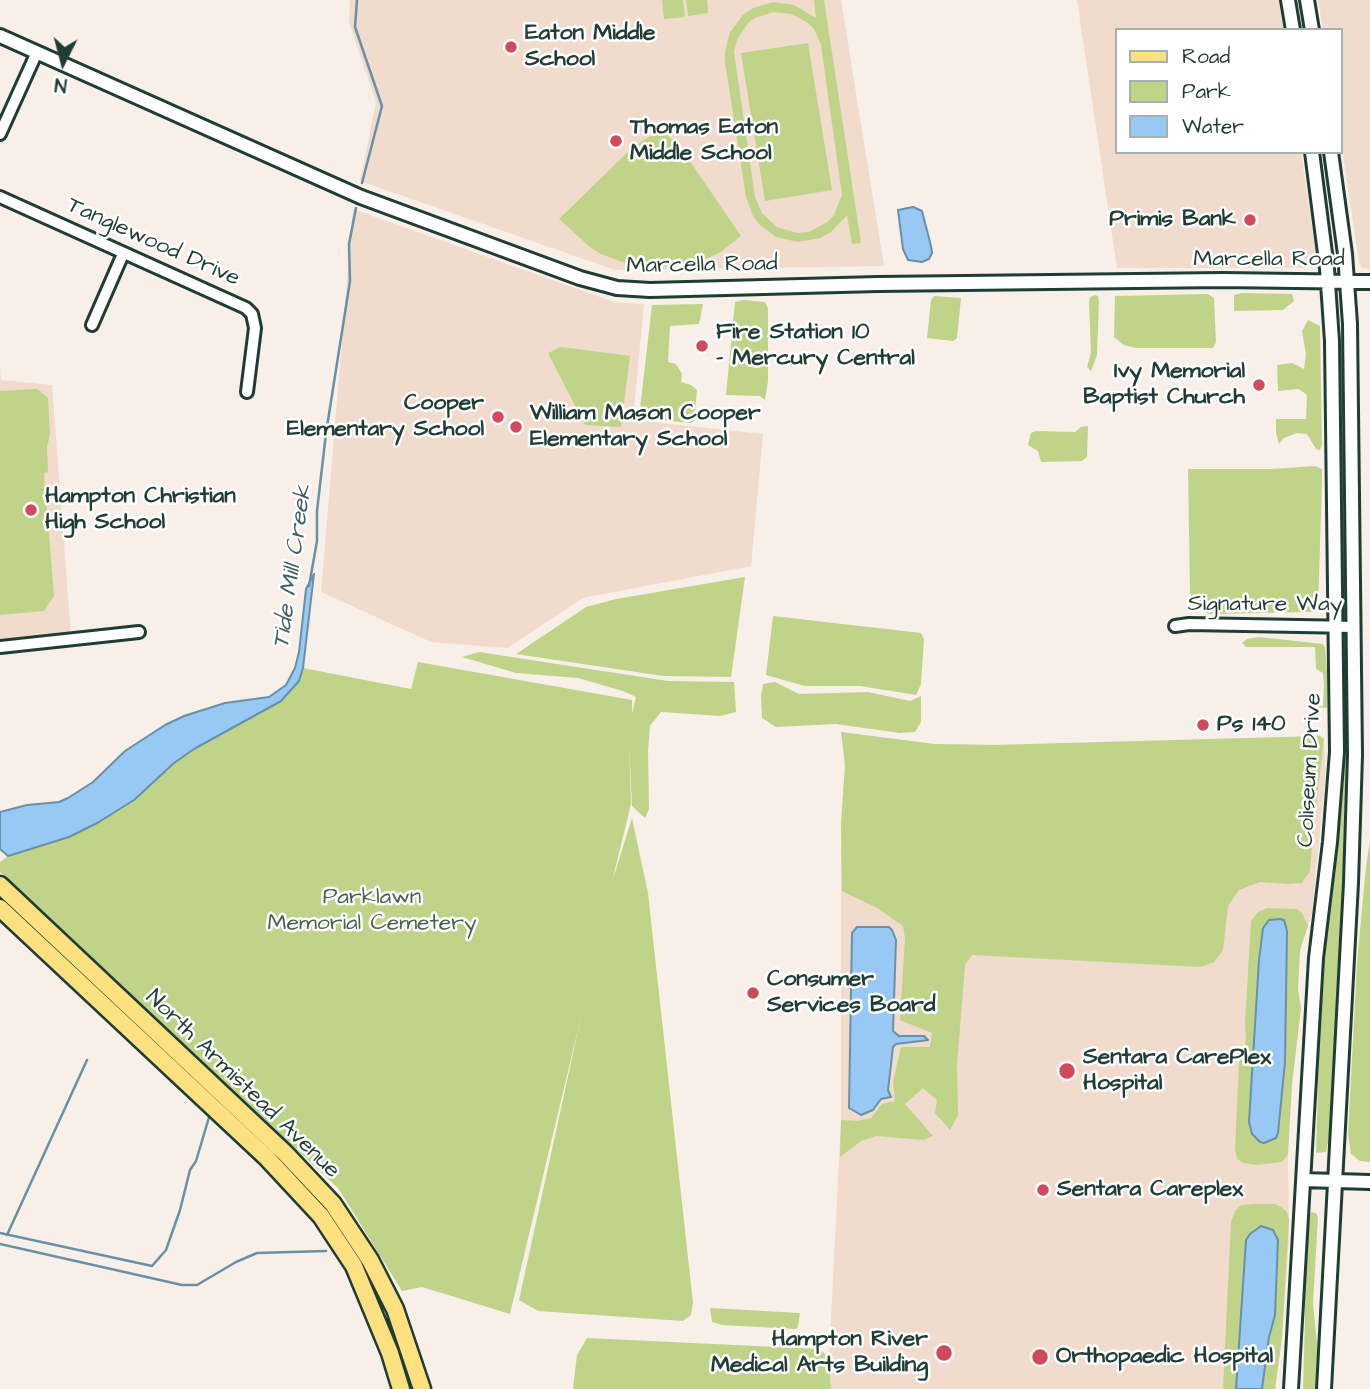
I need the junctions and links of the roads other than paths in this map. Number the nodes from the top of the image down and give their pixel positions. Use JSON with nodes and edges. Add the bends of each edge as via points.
{"nodes":[{"id":1,"x":1288,"y":0,"type":"edge"},
{"id":2,"x":1307,"y":0,"type":"edge"},
{"id":3,"x":1293,"y":28,"type":"edge"},
{"id":4,"x":1312,"y":28,"type":"edge"},
{"id":5,"x":0,"y":36,"type":"edge"},
{"id":6,"x":37,"y":52,"type":"junction"},
{"id":7,"x":0,"y":134,"type":"edge"},
{"id":8,"x":1312,"y":154,"type":"edge"},
{"id":9,"x":1331,"y":154,"type":"edge"},
{"id":10,"x":0,"y":197,"type":"edge"},
{"id":11,"x":123,"y":254,"type":"junction"},
{"id":12,"x":1328,"y":281,"type":"junction"},
{"id":13,"x":1348,"y":282,"type":"junction"},
{"id":14,"x":1370,"y":282,"type":"edge"},
{"id":15,"x":92,"y":326,"type":"dead end"},
{"id":16,"x":247,"y":392,"type":"dead end"},
{"id":17,"x":1175,"y":626,"type":"dead end"},
{"id":18,"x":1336,"y":626,"type":"junction"},
{"id":19,"x":1354,"y":627,"type":"junction"},
{"id":20,"x":139,"y":632,"type":"dead end"},
{"id":21,"x":0,"y":647,"type":"edge"},
{"id":22,"x":0,"y":885,"type":"edge"},
{"id":23,"x":0,"y":908,"type":"edge"},
{"id":24,"x":1303,"y":1180,"type":"junction"},
{"id":25,"x":1334,"y":1181,"type":"junction"},
{"id":26,"x":1370,"y":1182,"type":"edge"},
{"id":27,"x":1297,"y":1273,"type":"junction"},
{"id":28,"x":401,"y":1389,"type":"edge"},
{"id":29,"x":422,"y":1389,"type":"edge"},
{"id":30,"x":1291,"y":1389,"type":"edge"},
{"id":31,"x":1298,"y":1389,"type":"edge"},
{"id":32,"x":1324,"y":1389,"type":"edge"}],
"edges":[{"from":1,"to":3,"type":"street"},
{"from":2,"to":4,"type":"street"},
{"from":5,"to":6,"type":"street","name":"Marcella Road"},
{"from":6,"to":7,"type":"street"},
{"from":6,"to":12,"type":"street","name":"Marcella Road","via":[[360,197],[617,288]]},
{"from":8,"to":12,"type":"street","name":"Coliseum Drive"},
{"from":9,"to":13,"type":"street","name":"Coliseum Drive"},
{"from":10,"to":11,"type":"street","name":"Tanglewood Drive"},
{"from":11,"to":15,"type":"street"},
{"from":11,"to":16,"type":"street","name":"Tanglewood Drive","via":[[252,314],[255,328]]},
{"from":12,"to":13,"type":"street","name":"Marcella Road"},
{"from":12,"to":18,"type":"street","name":"Coliseum Drive"},
{"from":13,"to":14,"type":"street","name":"Marcella Road"},
{"from":13,"to":19,"type":"street","name":"Coliseum Drive"},
{"from":17,"to":18,"type":"street","name":"Signature Way"},
{"from":18,"to":19,"type":"street","name":"Signature Way"},
{"from":18,"to":24,"type":"street","name":"Coliseum Drive","via":[[1337,752],[1316,958]]},
{"from":19,"to":25,"type":"street","name":"Coliseum Drive","via":[[1351,869]]},
{"from":20,"to":21,"type":"street"},
{"from":22,"to":29,"type":"main road","name":"North Armistead Avenue","via":[[285,1153],[333,1205],[365,1250],[395,1309]]},
{"from":23,"to":28,"type":"main road","name":"North Armistead Avenue","via":[[267,1158],[321,1216],[357,1274]]},
{"from":24,"to":25,"type":"street"},
{"from":24,"to":27,"type":"street","name":"Coliseum Drive"},
{"from":25,"to":26,"type":"street"},
{"from":25,"to":32,"type":"street","name":"Coliseum Drive"},
{"from":27,"to":30,"type":"street","name":"Coliseum Drive"},
{"from":27,"to":31,"type":"street"}]}
